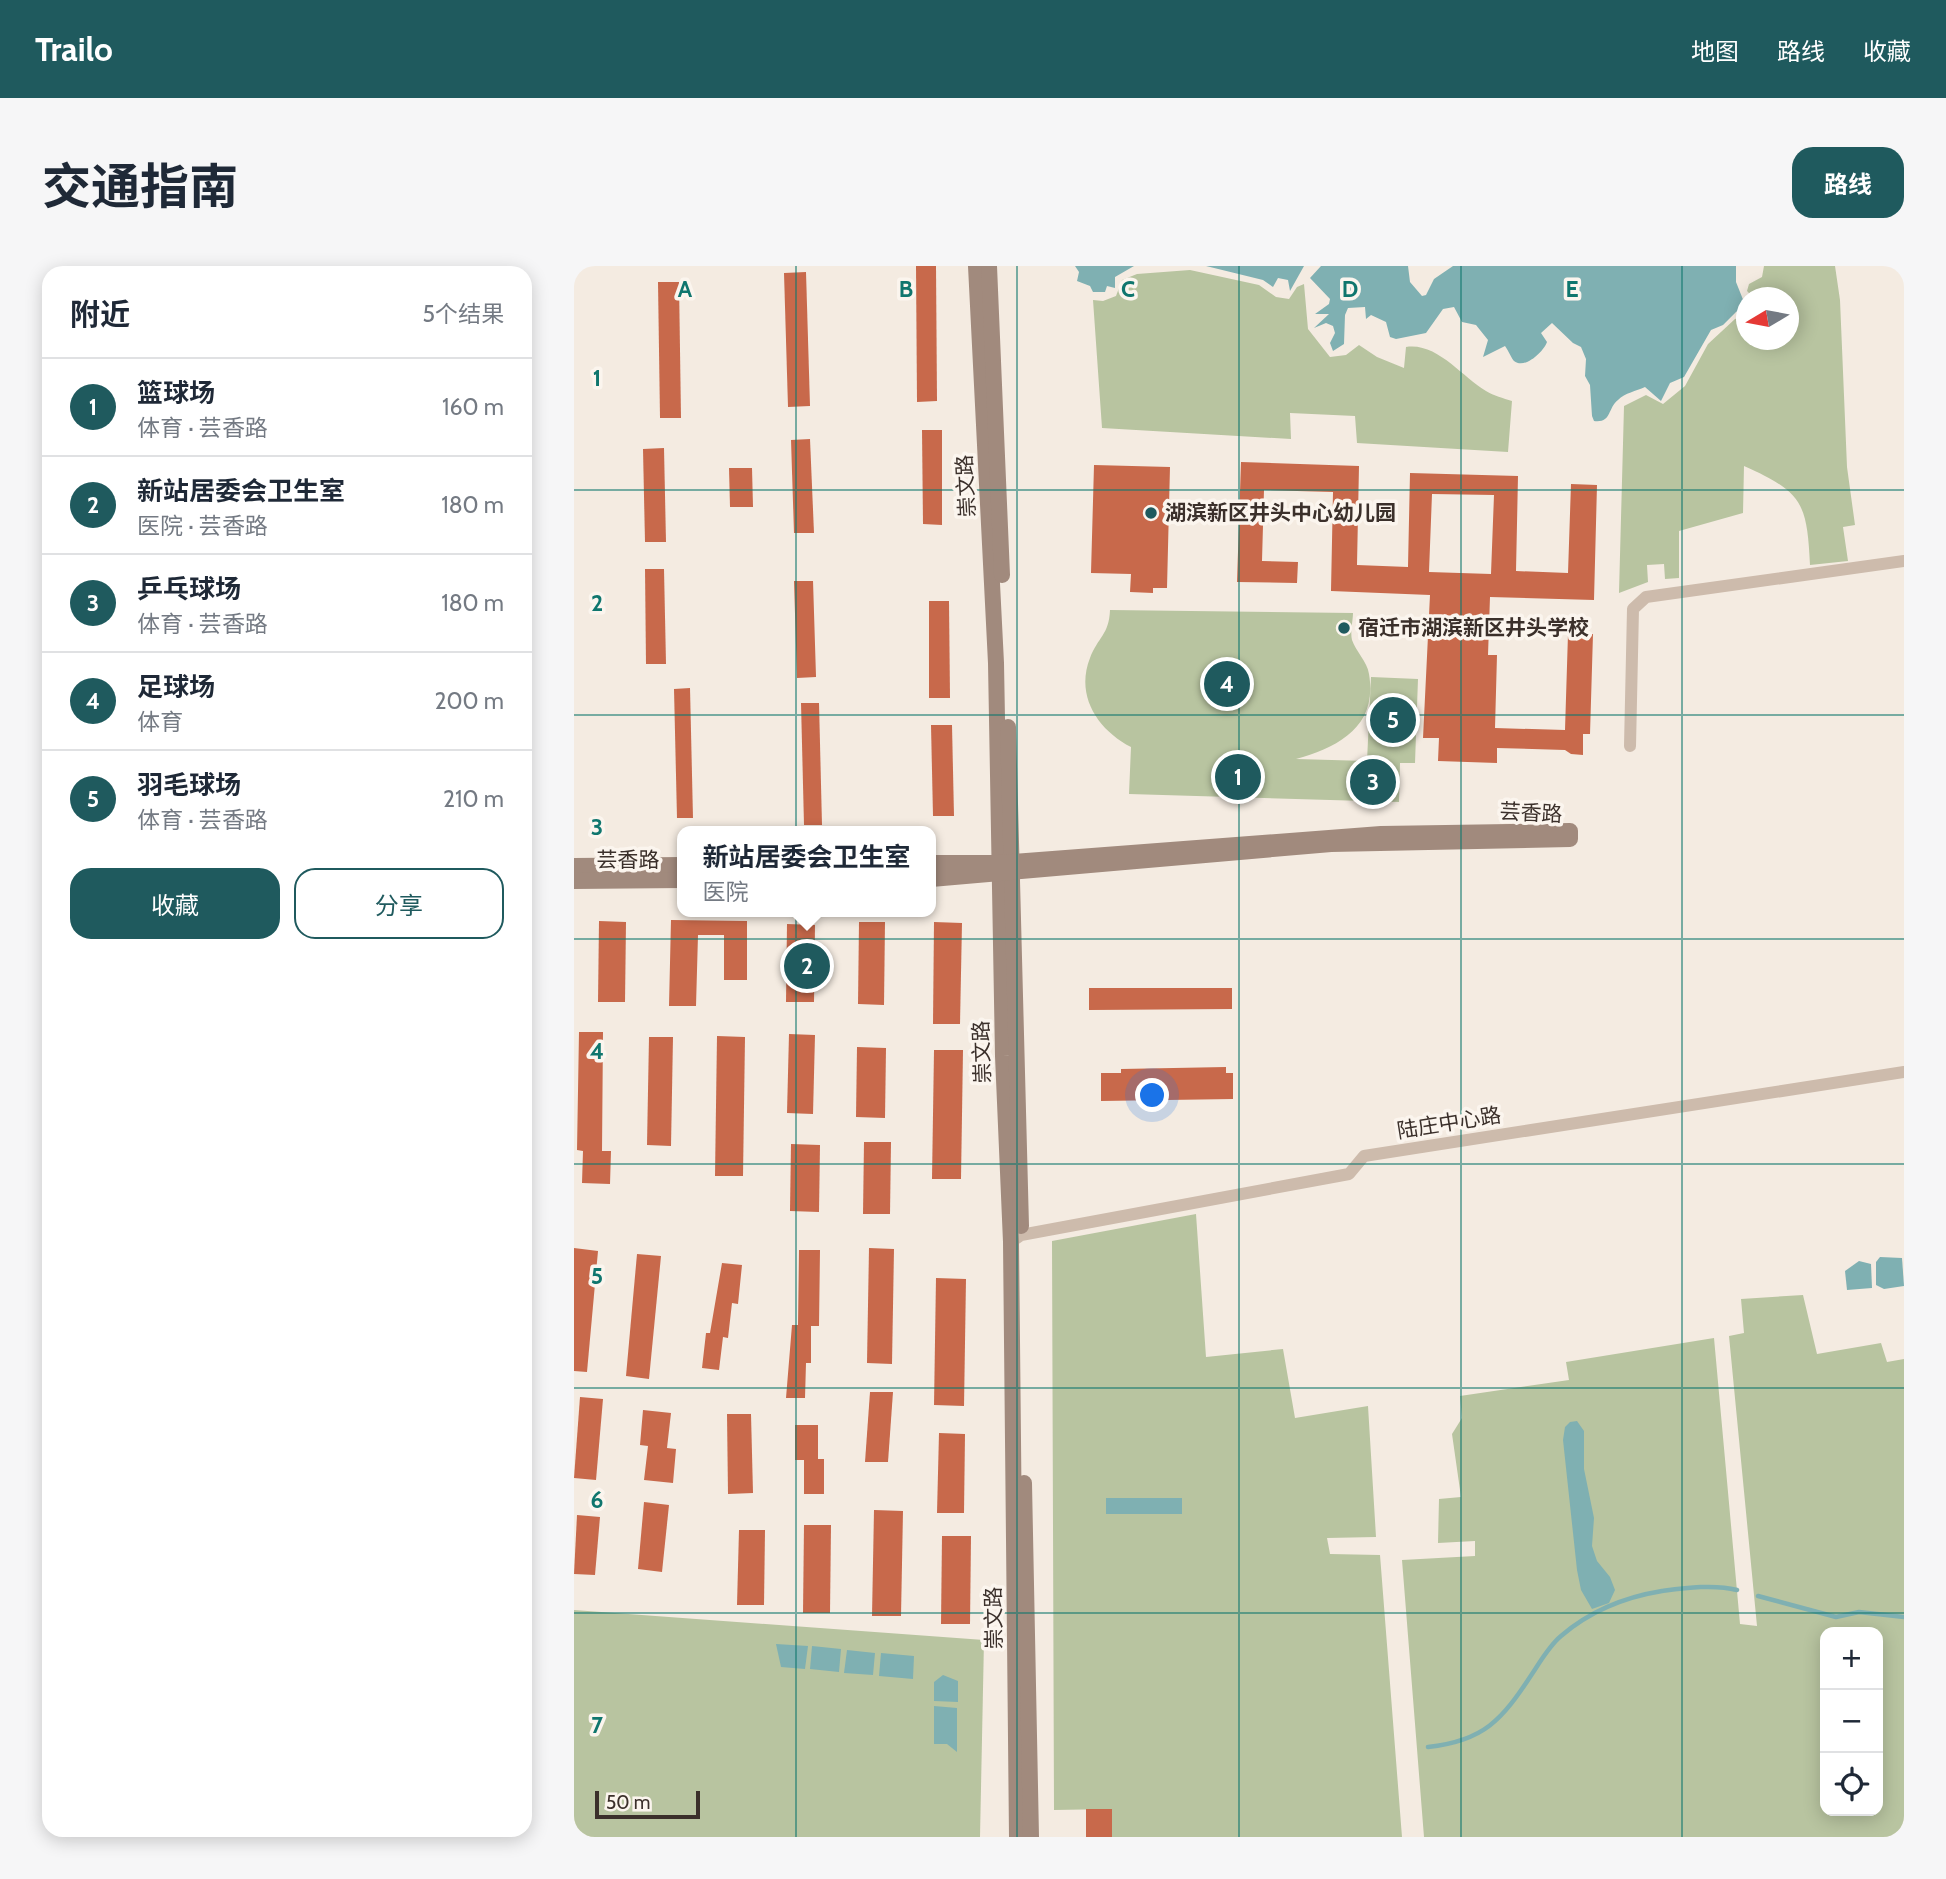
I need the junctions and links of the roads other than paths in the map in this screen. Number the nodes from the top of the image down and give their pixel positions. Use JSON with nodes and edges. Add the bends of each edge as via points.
{"nodes":[{"id":1,"x":976,"y":266,"type":"edge"},
{"id":2,"x":989,"y":266,"type":"edge"},
{"id":3,"x":1904,"y":561,"type":"edge"},
{"id":4,"x":1630,"y":746,"type":"dead end"},
{"id":5,"x":936,"y":863,"type":"edge"},
{"id":6,"x":677,"y":865,"type":"edge"},
{"id":7,"x":574,"y":866,"type":"edge"},
{"id":8,"x":1006,"y":868,"type":"junction"},
{"id":9,"x":936,"y":878,"type":"edge"},
{"id":10,"x":677,"y":880,"type":"edge"},
{"id":11,"x":574,"y":881,"type":"edge"},
{"id":12,"x":1904,"y":1072,"type":"edge"},
{"id":13,"x":1016,"y":1238,"type":"junction"},
{"id":14,"x":1017,"y":1837,"type":"edge"},
{"id":15,"x":1031,"y":1837,"type":"edge"}],
"edges":[{"from":1,"to":8,"type":"street","name":"崇文路"},
{"from":2,"to":8,"type":"street","name":"崇文路","via":[[1001,494]]},
{"from":3,"to":4,"type":"street","via":[[1646,597],[1633,609]]},
{"from":5,"to":8,"type":"street","name":"芸香路"},
{"from":6,"to":7,"type":"street","name":"芸香路"},
{"from":8,"to":8,"type":"street","name":"芸香路","via":[[1331,844],[1570,839],[1570,831],[1381,834]]},
{"from":8,"to":9,"type":"street","name":"芸香路"},
{"from":8,"to":13,"type":"street","name":"崇文路"},
{"from":10,"to":11,"type":"street","name":"芸香路"},
{"from":12,"to":13,"type":"street","name":"陆庄中心路","via":[[1364,1156],[1349,1174]]},
{"from":13,"to":14,"type":"street","name":"崇文路"},
{"from":13,"to":15,"type":"street","name":"崇文路"}]}
